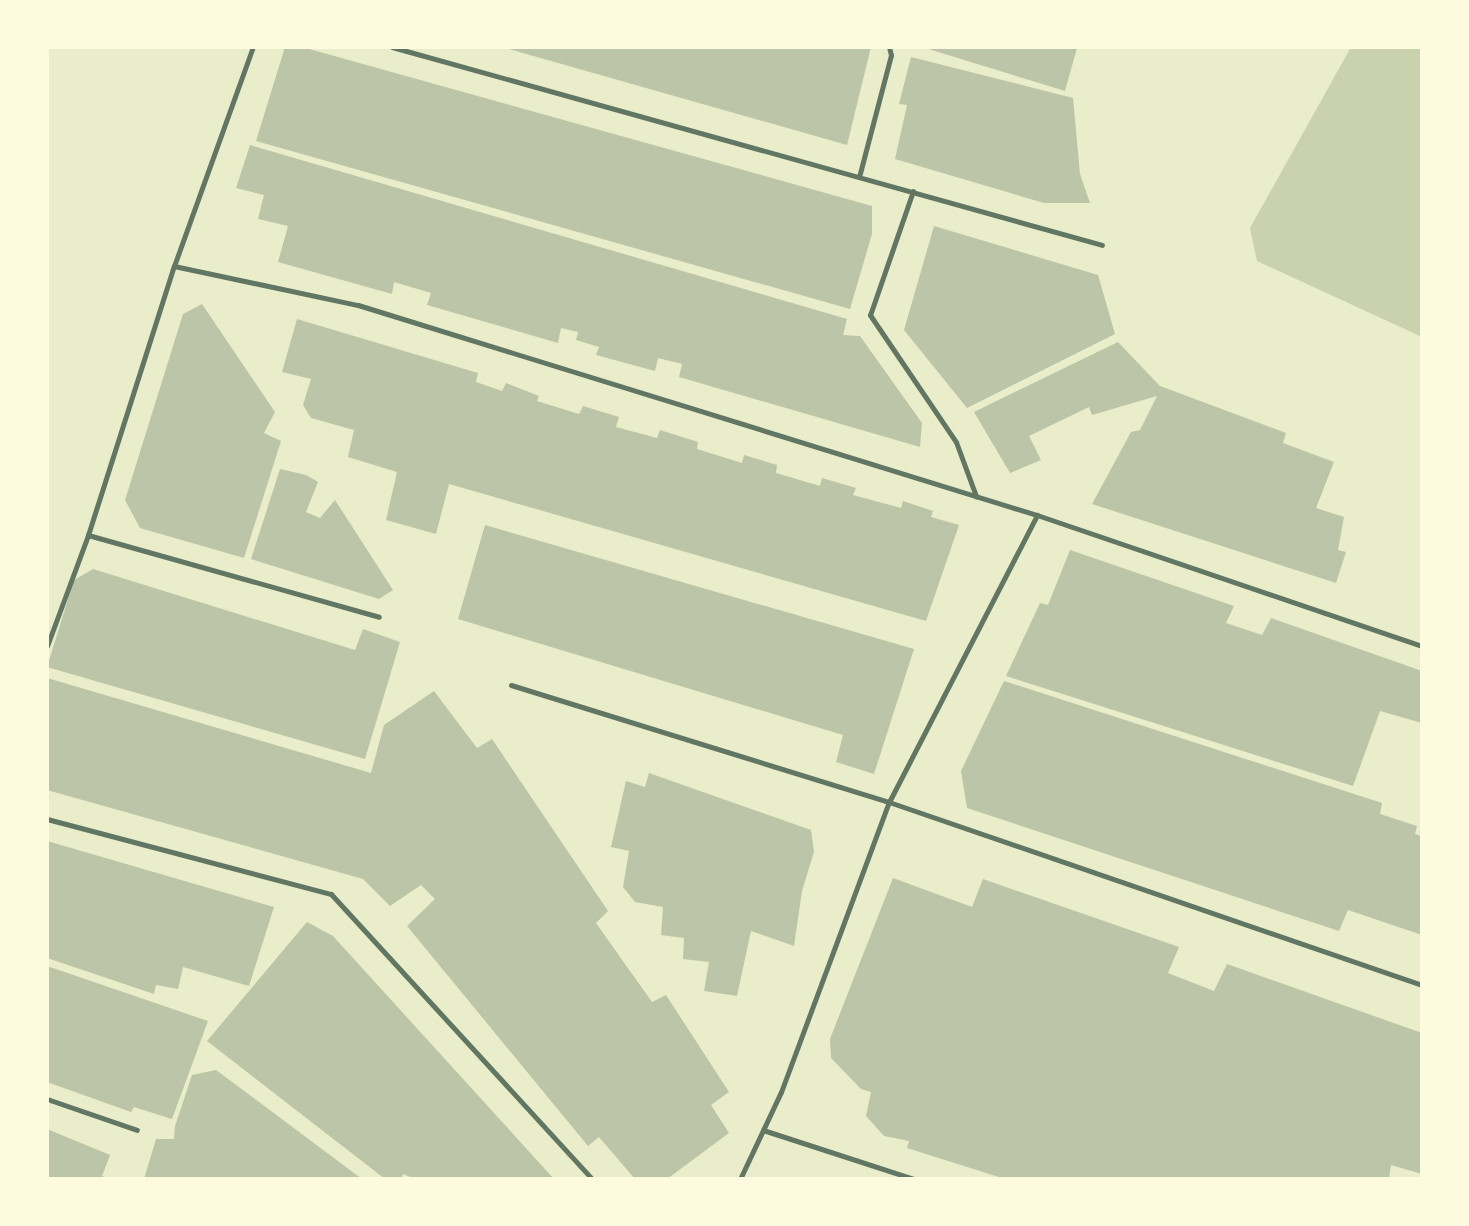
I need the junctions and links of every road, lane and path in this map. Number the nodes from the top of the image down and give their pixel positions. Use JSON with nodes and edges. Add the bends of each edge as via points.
{"nodes":[{"id":1,"x":253,"y":47,"type":"edge"},
{"id":2,"x":392,"y":47,"type":"edge"},
{"id":3,"x":889,"y":47,"type":"edge"},
{"id":4,"x":859,"y":177,"type":"junction"},
{"id":5,"x":913,"y":191,"type":"junction"},
{"id":6,"x":1102,"y":245,"type":"dead end"},
{"id":7,"x":174,"y":266,"type":"junction"},
{"id":8,"x":976,"y":496,"type":"junction"},
{"id":9,"x":1037,"y":515,"type":"junction"},
{"id":10,"x":88,"y":535,"type":"junction"},
{"id":11,"x":379,"y":617,"type":"dead end"},
{"id":12,"x":47,"y":646,"type":"edge"},
{"id":13,"x":1422,"y":646,"type":"edge"},
{"id":14,"x":511,"y":685,"type":"dead end"},
{"id":15,"x":888,"y":802,"type":"junction"},
{"id":16,"x":47,"y":819,"type":"edge"},
{"id":17,"x":1422,"y":985,"type":"edge"},
{"id":18,"x":47,"y":1099,"type":"edge"},
{"id":19,"x":137,"y":1130,"type":"dead end"},
{"id":20,"x":763,"y":1130,"type":"junction"},
{"id":21,"x":592,"y":1179,"type":"edge"},
{"id":22,"x":740,"y":1179,"type":"edge"},
{"id":23,"x":914,"y":1179,"type":"edge"}],
"edges":[{"from":1,"to":7,"type":"lane"},
{"from":2,"to":4,"type":"lane"},
{"from":3,"to":4,"type":"lane","via":[[891,55]]},
{"from":4,"to":5,"type":"lane"},
{"from":5,"to":6,"type":"lane"},
{"from":5,"to":8,"type":"lane","via":[[870,316],[956,442]]},
{"from":7,"to":8,"type":"lane","via":[[358,305]]},
{"from":7,"to":10,"type":"lane"},
{"from":8,"to":9,"type":"lane"},
{"from":9,"to":13,"type":"lane"},
{"from":9,"to":15,"type":"lane"},
{"from":10,"to":11,"type":"lane"},
{"from":10,"to":12,"type":"lane"},
{"from":14,"to":15,"type":"lane"},
{"from":15,"to":17,"type":"lane"},
{"from":15,"to":20,"type":"lane","via":[[781,1093]]},
{"from":16,"to":21,"type":"lane","via":[[331,894]]},
{"from":18,"to":19,"type":"lane"},
{"from":20,"to":22,"type":"lane"},
{"from":20,"to":23,"type":"lane"}]}
